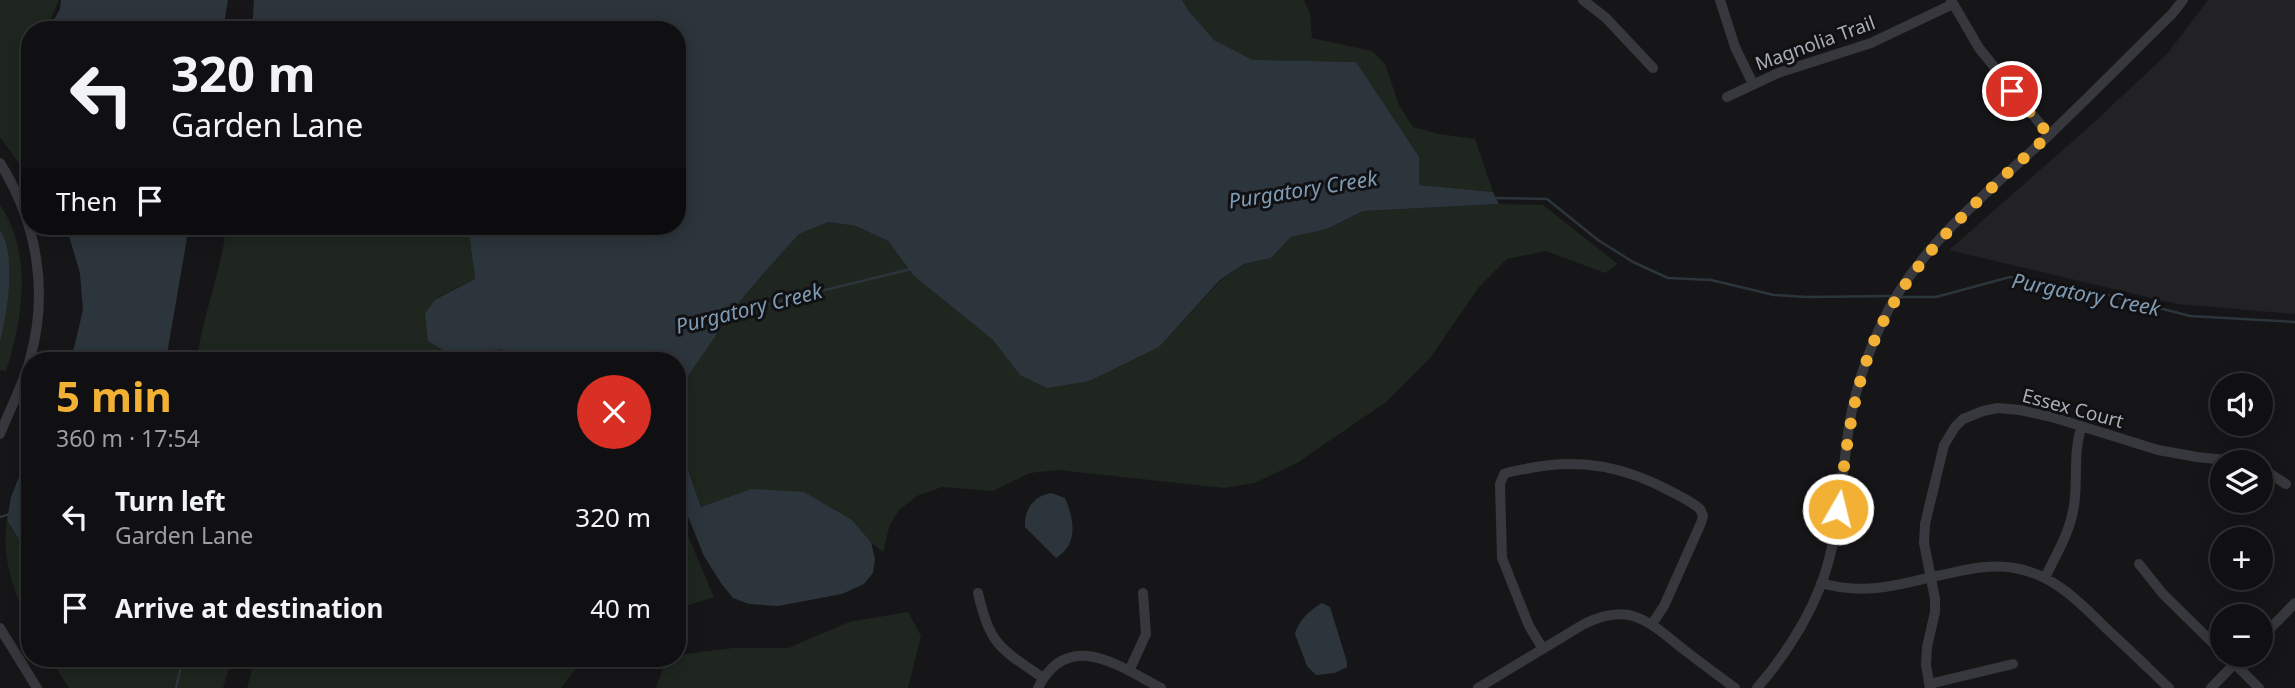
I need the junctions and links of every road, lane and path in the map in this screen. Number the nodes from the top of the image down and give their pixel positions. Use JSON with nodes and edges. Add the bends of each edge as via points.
{"nodes":[{"id":1,"x":1583,"y":0,"type":"edge"},
{"id":2,"x":1720,"y":0,"type":"edge"},
{"id":3,"x":2183,"y":0,"type":"edge"},
{"id":4,"x":1952,"y":2,"type":"edge"},
{"id":5,"x":1653,"y":68,"type":"dead end"},
{"id":6,"x":1753,"y":84,"type":"junction"},
{"id":7,"x":1727,"y":97,"type":"dead end"},
{"id":8,"x":2049,"y":135,"type":"junction"},
{"id":9,"x":0,"y":163,"type":"edge"},
{"id":10,"x":21,"y":204,"type":"edge"},
{"id":11,"x":32,"y":235,"type":"edge"},
{"id":12,"x":31,"y":352,"type":"edge"},
{"id":13,"x":21,"y":383,"type":"edge"},
{"id":14,"x":2081,"y":428,"type":"junction"},
{"id":15,"x":0,"y":434,"type":"edge"},
{"id":16,"x":2210,"y":458,"type":"edge"},
{"id":17,"x":2273,"y":476,"type":"edge"},
{"id":18,"x":2286,"y":484,"type":"dead end"},
{"id":19,"x":2139,"y":564,"type":"dead end"},
{"id":20,"x":1931,"y":578,"type":"junction"},
{"id":21,"x":2045,"y":579,"type":"junction"},
{"id":22,"x":1821,"y":583,"type":"junction"},
{"id":23,"x":978,"y":593,"type":"dead end"},
{"id":24,"x":1143,"y":593,"type":"dead end"},
{"id":25,"x":2295,"y":603,"type":"edge"},
{"id":26,"x":1652,"y":624,"type":"junction"},
{"id":27,"x":2273,"y":626,"type":"edge"},
{"id":28,"x":0,"y":628,"type":"edge"},
{"id":29,"x":2210,"y":639,"type":"edge"},
{"id":30,"x":1543,"y":649,"type":"junction"},
{"id":31,"x":21,"y":662,"type":"edge"},
{"id":32,"x":2013,"y":664,"type":"dead end"},
{"id":33,"x":24,"y":667,"type":"edge"},
{"id":34,"x":2232,"y":667,"type":"edge"},
{"id":35,"x":2238,"y":667,"type":"edge"},
{"id":36,"x":1129,"y":671,"type":"junction"},
{"id":37,"x":1040,"y":683,"type":"edge"},
{"id":38,"x":1929,"y":686,"type":"edge"},
{"id":39,"x":37,"y":688,"type":"edge"},
{"id":40,"x":1161,"y":688,"type":"edge"},
{"id":41,"x":1478,"y":688,"type":"edge"},
{"id":42,"x":1735,"y":688,"type":"edge"},
{"id":43,"x":1757,"y":688,"type":"edge"},
{"id":44,"x":2169,"y":688,"type":"edge"},
{"id":45,"x":2211,"y":688,"type":"edge"},
{"id":46,"x":2259,"y":688,"type":"edge"}],
"edges":[{"from":1,"to":5,"type":"street"},
{"from":2,"to":6,"type":"street"},
{"from":3,"to":8,"type":"street"},
{"from":4,"to":6,"type":"street","name":"Magnolia Trail","via":[[1871,43]]},
{"from":4,"to":8,"type":"street","via":[[1979,48]]},
{"from":6,"to":7,"type":"street","name":"Magnolia Trail"},
{"from":8,"to":22,"type":"street","via":[[1937,241],[1881,324],[1848,430],[1836,524]]},
{"from":9,"to":10,"type":"street"},
{"from":11,"to":12,"type":"street","via":[[39,284]]},
{"from":13,"to":15,"type":"street"},
{"from":14,"to":16,"type":"street","name":"Essex Court"},
{"from":14,"to":20,"type":"street","name":"Essex Court","via":[[2052,417],[1998,408],[1973,414],[1955,427],[1944,445],[1925,524]]},
{"from":14,"to":21,"type":"street","via":[[2070,526]]},
{"from":17,"to":18,"type":"street"},
{"from":19,"to":29,"type":"street"},
{"from":20,"to":21,"type":"street","via":[[1996,567],[2016,568]]},
{"from":20,"to":22,"type":"street","via":[[1869,590]]},
{"from":20,"to":38,"type":"street","name":"Essex Court","via":[[1936,599],[1927,647]]},
{"from":21,"to":44,"type":"street","via":[[2076,599]]},
{"from":22,"to":43,"type":"street","via":[[1791,644]]},
{"from":23,"to":37,"type":"street","via":[[993,638]]},
{"from":24,"to":36,"type":"street","via":[[1146,634]]},
{"from":25,"to":27,"type":"street"},
{"from":26,"to":30,"type":"street","via":[[1628,615],[1598,617]]},
{"from":26,"to":30,"type":"street","via":[[1701,523],[1700,509],[1647,478],[1616,468],[1575,464],[1509,472],[1500,484],[1502,558]]},
{"from":26,"to":42,"type":"street"},
{"from":28,"to":31,"type":"street"},
{"from":30,"to":41,"type":"street"},
{"from":32,"to":38,"type":"street"},
{"from":33,"to":39,"type":"street"},
{"from":34,"to":45,"type":"street"},
{"from":35,"to":46,"type":"street"},
{"from":36,"to":37,"type":"street","via":[[1093,655],[1078,655],[1053,667]]},
{"from":36,"to":40,"type":"street"}]}
